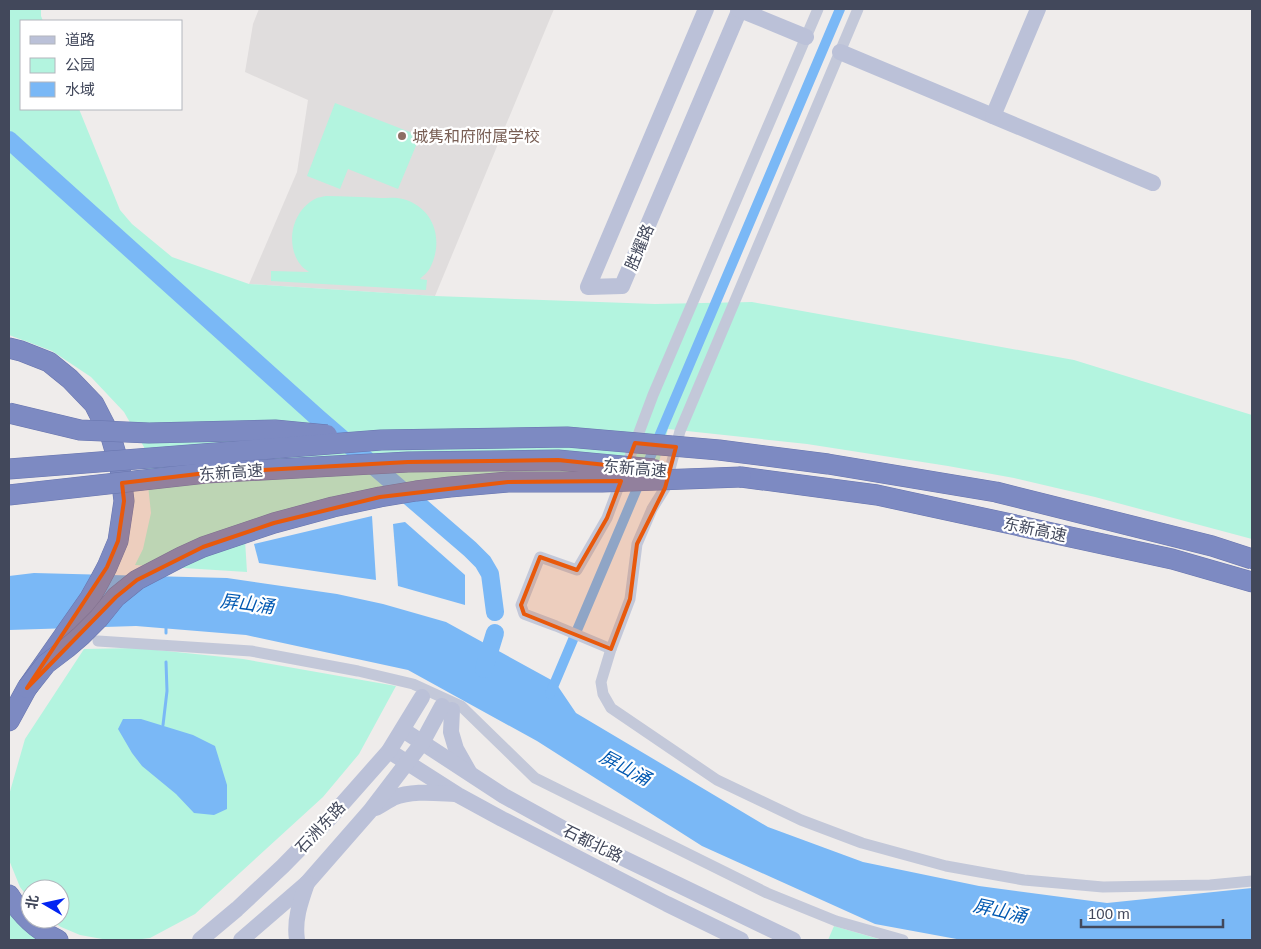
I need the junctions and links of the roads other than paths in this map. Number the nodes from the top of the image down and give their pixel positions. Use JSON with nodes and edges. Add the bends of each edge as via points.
{"nodes":[{"id":1,"x":706,"y":9,"type":"edge"},
{"id":2,"x":739,"y":9,"type":"edge"},
{"id":3,"x":818,"y":9,"type":"edge"},
{"id":4,"x":858,"y":9,"type":"edge"},
{"id":5,"x":1038,"y":9,"type":"edge"},
{"id":6,"x":806,"y":38,"type":"junction"},
{"id":7,"x":840,"y":52,"type":"junction"},
{"id":8,"x":993,"y":116,"type":"junction"},
{"id":9,"x":1153,"y":183,"type":"dead end"},
{"id":10,"x":9,"y":348,"type":"edge"},
{"id":11,"x":9,"y":413,"type":"edge"},
{"id":12,"x":381,"y":440,"type":"junction"},
{"id":13,"x":9,"y":469,"type":"edge"},
{"id":14,"x":741,"y":477,"type":"junction"},
{"id":15,"x":9,"y":495,"type":"edge"},
{"id":16,"x":1252,"y":559,"type":"edge"},
{"id":17,"x":1252,"y":582,"type":"edge"},
{"id":18,"x":98,"y":641,"type":"dead end"},
{"id":19,"x":611,"y":649,"type":"junction"},
{"id":20,"x":27,"y":688,"type":"junction"},
{"id":21,"x":422,"y":697,"type":"dead end"},
{"id":22,"x":9,"y":721,"type":"edge"},
{"id":23,"x":403,"y":730,"type":"junction"},
{"id":24,"x":9,"y":731,"type":"edge"},
{"id":25,"x":422,"y":743,"type":"junction"},
{"id":26,"x":389,"y":751,"type":"junction"},
{"id":27,"x":408,"y":763,"type":"junction"},
{"id":28,"x":470,"y":774,"type":"junction"},
{"id":29,"x":458,"y":794,"type":"junction"},
{"id":30,"x":504,"y":796,"type":"junction"},
{"id":31,"x":370,"y":811,"type":"junction"},
{"id":32,"x":494,"y":815,"type":"junction"},
{"id":33,"x":328,"y":820,"type":"junction"},
{"id":34,"x":346,"y":838,"type":"junction"},
{"id":35,"x":1252,"y":881,"type":"edge"},
{"id":36,"x":307,"y":883,"type":"junction"},
{"id":37,"x":9,"y":895,"type":"edge"},
{"id":38,"x":746,"y":917,"type":"junction"},
{"id":39,"x":58,"y":940,"type":"edge"},
{"id":40,"x":200,"y":940,"type":"edge"},
{"id":41,"x":241,"y":940,"type":"edge"},
{"id":42,"x":297,"y":940,"type":"edge"},
{"id":43,"x":740,"y":940,"type":"edge"},
{"id":44,"x":793,"y":940,"type":"edge"},
{"id":45,"x":903,"y":940,"type":"edge"}],
"edges":[{"from":1,"to":2,"type":"main road","name":"胜耀路","via":[[588,286],[622,286]]},
{"from":2,"to":6,"type":"main road"},
{"from":3,"to":6,"type":"street"},
{"from":4,"to":7,"type":"street"},
{"from":5,"to":8,"type":"main road"},
{"from":6,"to":19,"type":"street","via":[[653,395],[607,518],[577,570],[540,558],[521,604],[524,614]]},
{"from":7,"to":8,"type":"main road"},
{"from":7,"to":19,"type":"street","via":[[680,431],[665,488],[637,544],[630,599]]},
{"from":8,"to":9,"type":"main road"},
{"from":10,"to":20,"type":"highway","bridge":true,"via":[[49,362],[94,404],[111,437],[120,468],[124,501],[118,541],[107,567],[90,598]]},
{"from":11,"to":12,"type":"highway","bridge":true,"via":[[80,430],[149,433],[275,430]]},
{"from":12,"to":13,"type":"highway","name":"东新高速","bridge":true},
{"from":12,"to":16,"type":"highway","name":"东新高速","bridge":true,"via":[[567,437],[719,450],[828,464],[996,492]]},
{"from":14,"to":15,"type":"highway","name":"东新高速","bridge":true,"via":[[558,460],[408,462],[206,473]]},
{"from":14,"to":17,"type":"highway","name":"东新高速","via":[[877,495],[1172,558]]},
{"from":14,"to":20,"type":"highway","bridge":true,"via":[[508,482],[450,487],[380,497],[274,523],[203,547],[137,580],[116,597],[81,636],[46,664]]},
{"from":18,"to":45,"type":"street","via":[[251,651],[413,684],[461,706],[534,778],[767,893],[832,919]]},
{"from":19,"to":35,"type":"street","via":[[601,682],[611,708],[717,780],[801,820],[862,843],[946,866],[1024,880],[1103,886],[1210,885]]},
{"from":20,"to":22,"type":"highway"},
{"from":20,"to":24,"type":"highway"},
{"from":21,"to":23,"type":"main road","name":"石洲东路"},
{"from":23,"to":25,"type":"main road","name":"石都北路"},
{"from":23,"to":26,"type":"main road","name":"石洲东路"},
{"from":25,"to":27,"type":"main road","name":"石洲东路"},
{"from":25,"to":28,"type":"main road","name":"石都北路"},
{"from":25,"to":28,"type":"main road","name":"石洲东路","via":[[447,708],[456,750]]},
{"from":26,"to":27,"type":"main road","name":"石都北路"},
{"from":26,"to":33,"type":"main road","name":"石洲东路"},
{"from":27,"to":29,"type":"main road","name":"石都北路"},
{"from":27,"to":31,"type":"main road","name":"石洲东路"},
{"from":28,"to":30,"type":"main road","name":"石都北路"},
{"from":29,"to":31,"type":"main road","via":[[408,794]]},
{"from":29,"to":32,"type":"main road","name":"石都北路"},
{"from":30,"to":32,"type":"main road","via":[[492,796],[488,804]]},
{"from":30,"to":38,"type":"main road","name":"石都北路","via":[[573,834]]},
{"from":31,"to":34,"type":"main road","name":"石洲东路"},
{"from":32,"to":43,"type":"main road","name":"石都北路"},
{"from":33,"to":34,"type":"main road","via":[[342,816],[350,821],[351,828]]},
{"from":33,"to":40,"type":"main road","name":"石洲东路","via":[[283,866]]},
{"from":34,"to":36,"type":"main road","name":"石洲东路"},
{"from":36,"to":41,"type":"main road","name":"石洲东路"},
{"from":36,"to":42,"type":"main road","via":[[297,913]]},
{"from":37,"to":39,"type":"highway","via":[[15,906],[44,934]]},
{"from":38,"to":43,"type":"main road","via":[[754,930],[749,939]]},
{"from":38,"to":44,"type":"main road","name":"石都北路"}]}
